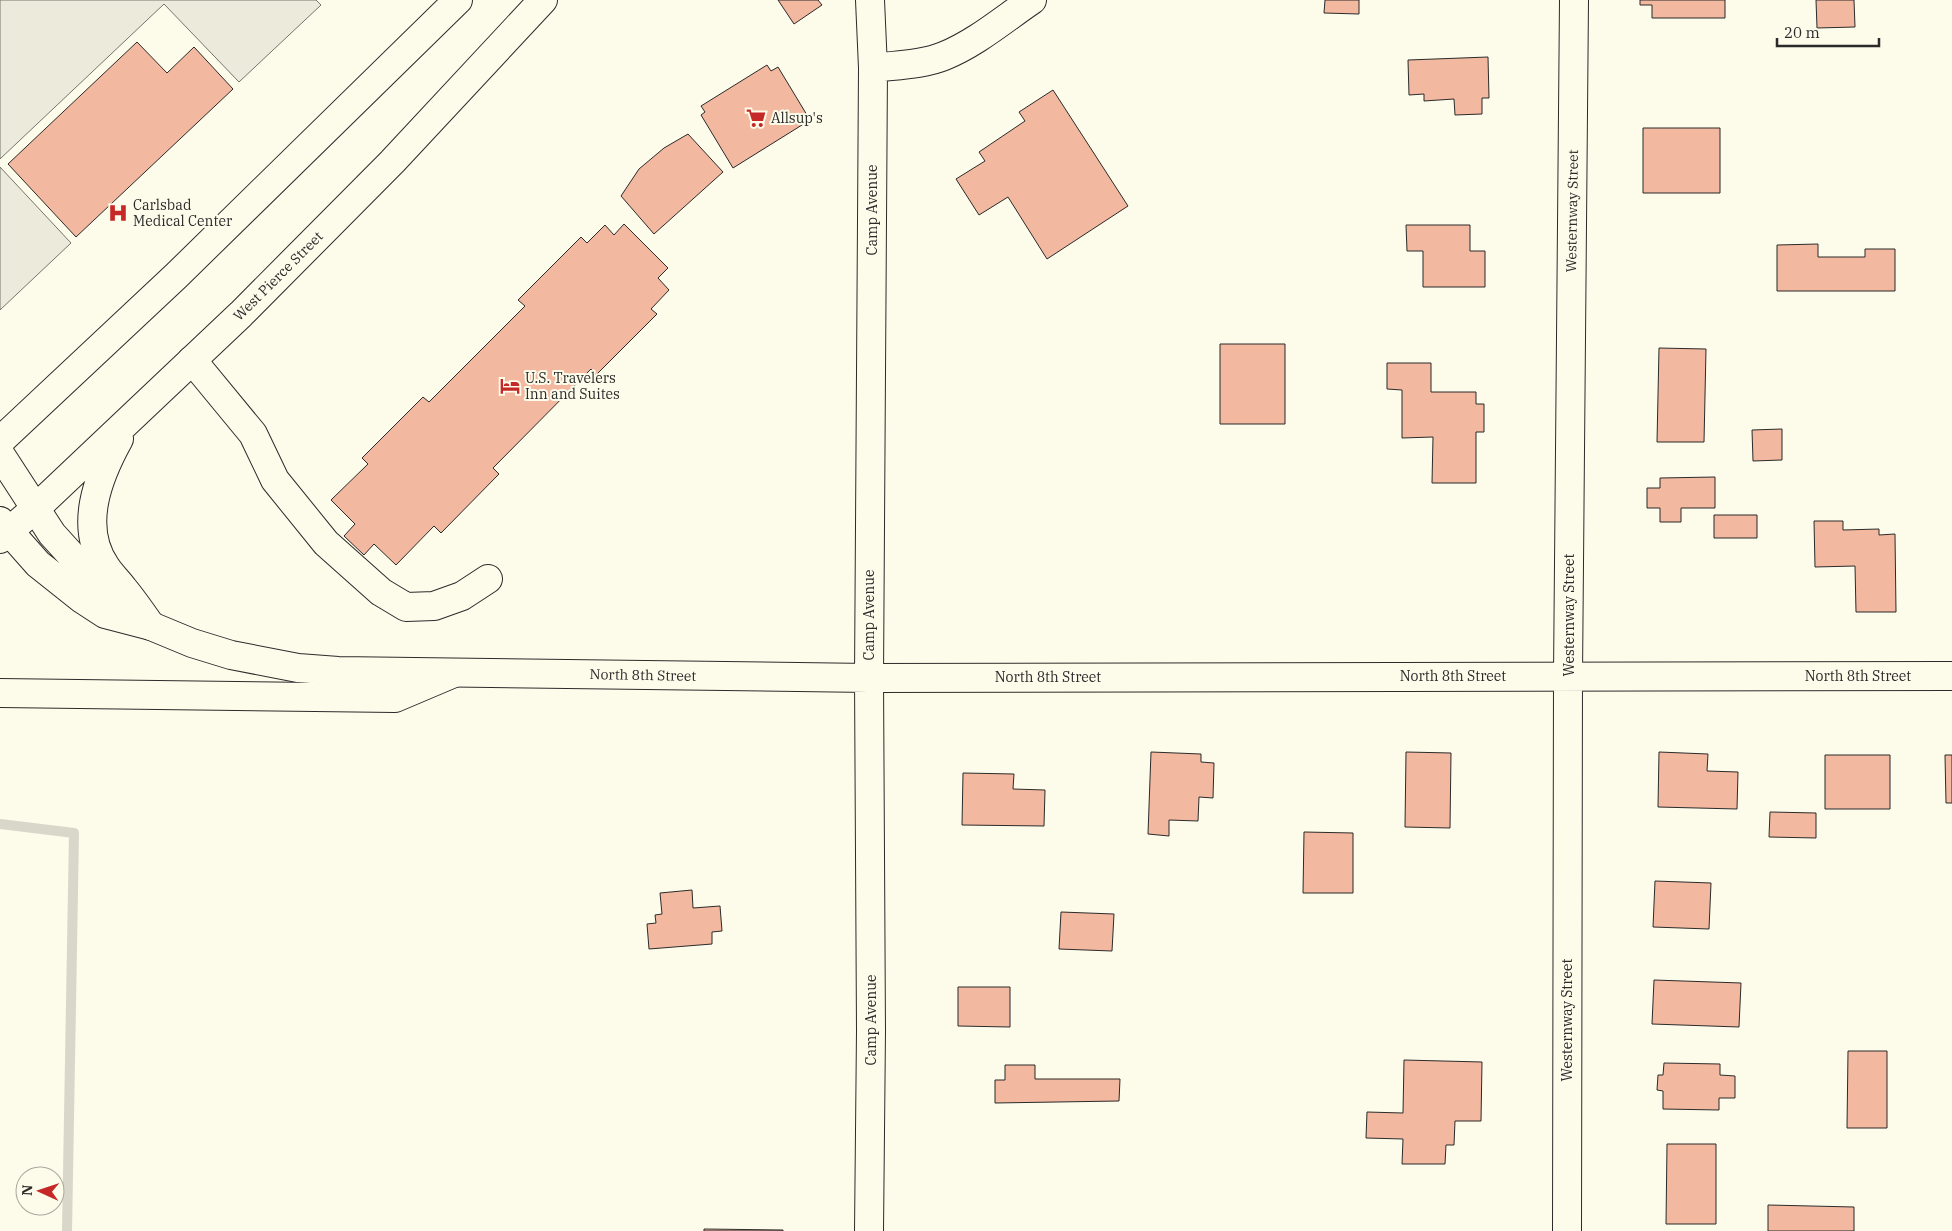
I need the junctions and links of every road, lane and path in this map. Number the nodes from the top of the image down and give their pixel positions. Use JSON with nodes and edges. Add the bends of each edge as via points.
{"nodes":[{"id":1,"x":458,"y":0,"type":"edge"},
{"id":2,"x":544,"y":0,"type":"edge"},
{"id":3,"x":870,"y":0,"type":"edge"},
{"id":4,"x":1032,"y":0,"type":"edge"},
{"id":5,"x":1574,"y":0,"type":"edge"},
{"id":6,"x":873,"y":68,"type":"junction"},
{"id":7,"x":192,"y":360,"type":"junction"},
{"id":8,"x":129,"y":420,"type":"junction"},
{"id":9,"x":0,"y":441,"type":"edge"},
{"id":10,"x":0,"y":454,"type":"edge"},
{"id":11,"x":36,"y":508,"type":"junction"},
{"id":12,"x":3,"y":531,"type":"edge"},
{"id":13,"x":488,"y":579,"type":"dead end"},
{"id":14,"x":151,"y":626,"type":"junction"},
{"id":15,"x":454,"y":673,"type":"junction"},
{"id":16,"x":1568,"y":676,"type":"junction"},
{"id":17,"x":1952,"y":676,"type":"edge"},
{"id":18,"x":869,"y":678,"type":"junction"},
{"id":19,"x":0,"y":693,"type":"edge"},
{"id":20,"x":869,"y":1231,"type":"edge"},
{"id":21,"x":1568,"y":1231,"type":"edge"}],
"edges":[{"from":1,"to":9,"type":"main road","via":[[176,276]]},
{"from":2,"to":7,"type":"main road","name":"West Pierce Street","via":[[392,162]]},
{"from":3,"to":6,"type":"main road","name":"Camp Avenue"},
{"from":4,"to":6,"type":"main road","via":[[977,38],[944,56]]},
{"from":5,"to":16,"type":"main road","name":"Westernway Street"},
{"from":6,"to":18,"type":"main road","name":"Camp Avenue"},
{"from":7,"to":8,"type":"main road","name":"West Pierce Street"},
{"from":7,"to":13,"type":"main road","via":[[253,434],[275,480],[303,515],[326,543],[381,592],[406,607],[434,606],[462,596]]},
{"from":8,"to":11,"type":"main road","name":"West Pierce Street"},
{"from":8,"to":14,"type":"main road","via":[[104,466],[96,490],[94,543],[105,566]]},
{"from":10,"to":11,"type":"main road","name":"North 8th Street"},
{"from":11,"to":12,"type":"main road","name":"West Pierce Street"},
{"from":11,"to":14,"type":"main road","name":"North 8th Street","via":[[52,534],[101,588]]},
{"from":12,"to":14,"type":"main road","name":"North 8th Street","via":[[82,599],[106,614]]},
{"from":14,"to":15,"type":"main road","name":"North 8th Street","via":[[231,655],[298,668]]},
{"from":15,"to":18,"type":"main road","name":"North 8th Street"},
{"from":15,"to":19,"type":"main road","via":[[395,698]]},
{"from":16,"to":17,"type":"main road","name":"North 8th Street"},
{"from":16,"to":18,"type":"main road","name":"North 8th Street"},
{"from":16,"to":21,"type":"main road","name":"Westernway Street"},
{"from":18,"to":20,"type":"main road","name":"Camp Avenue"}]}
